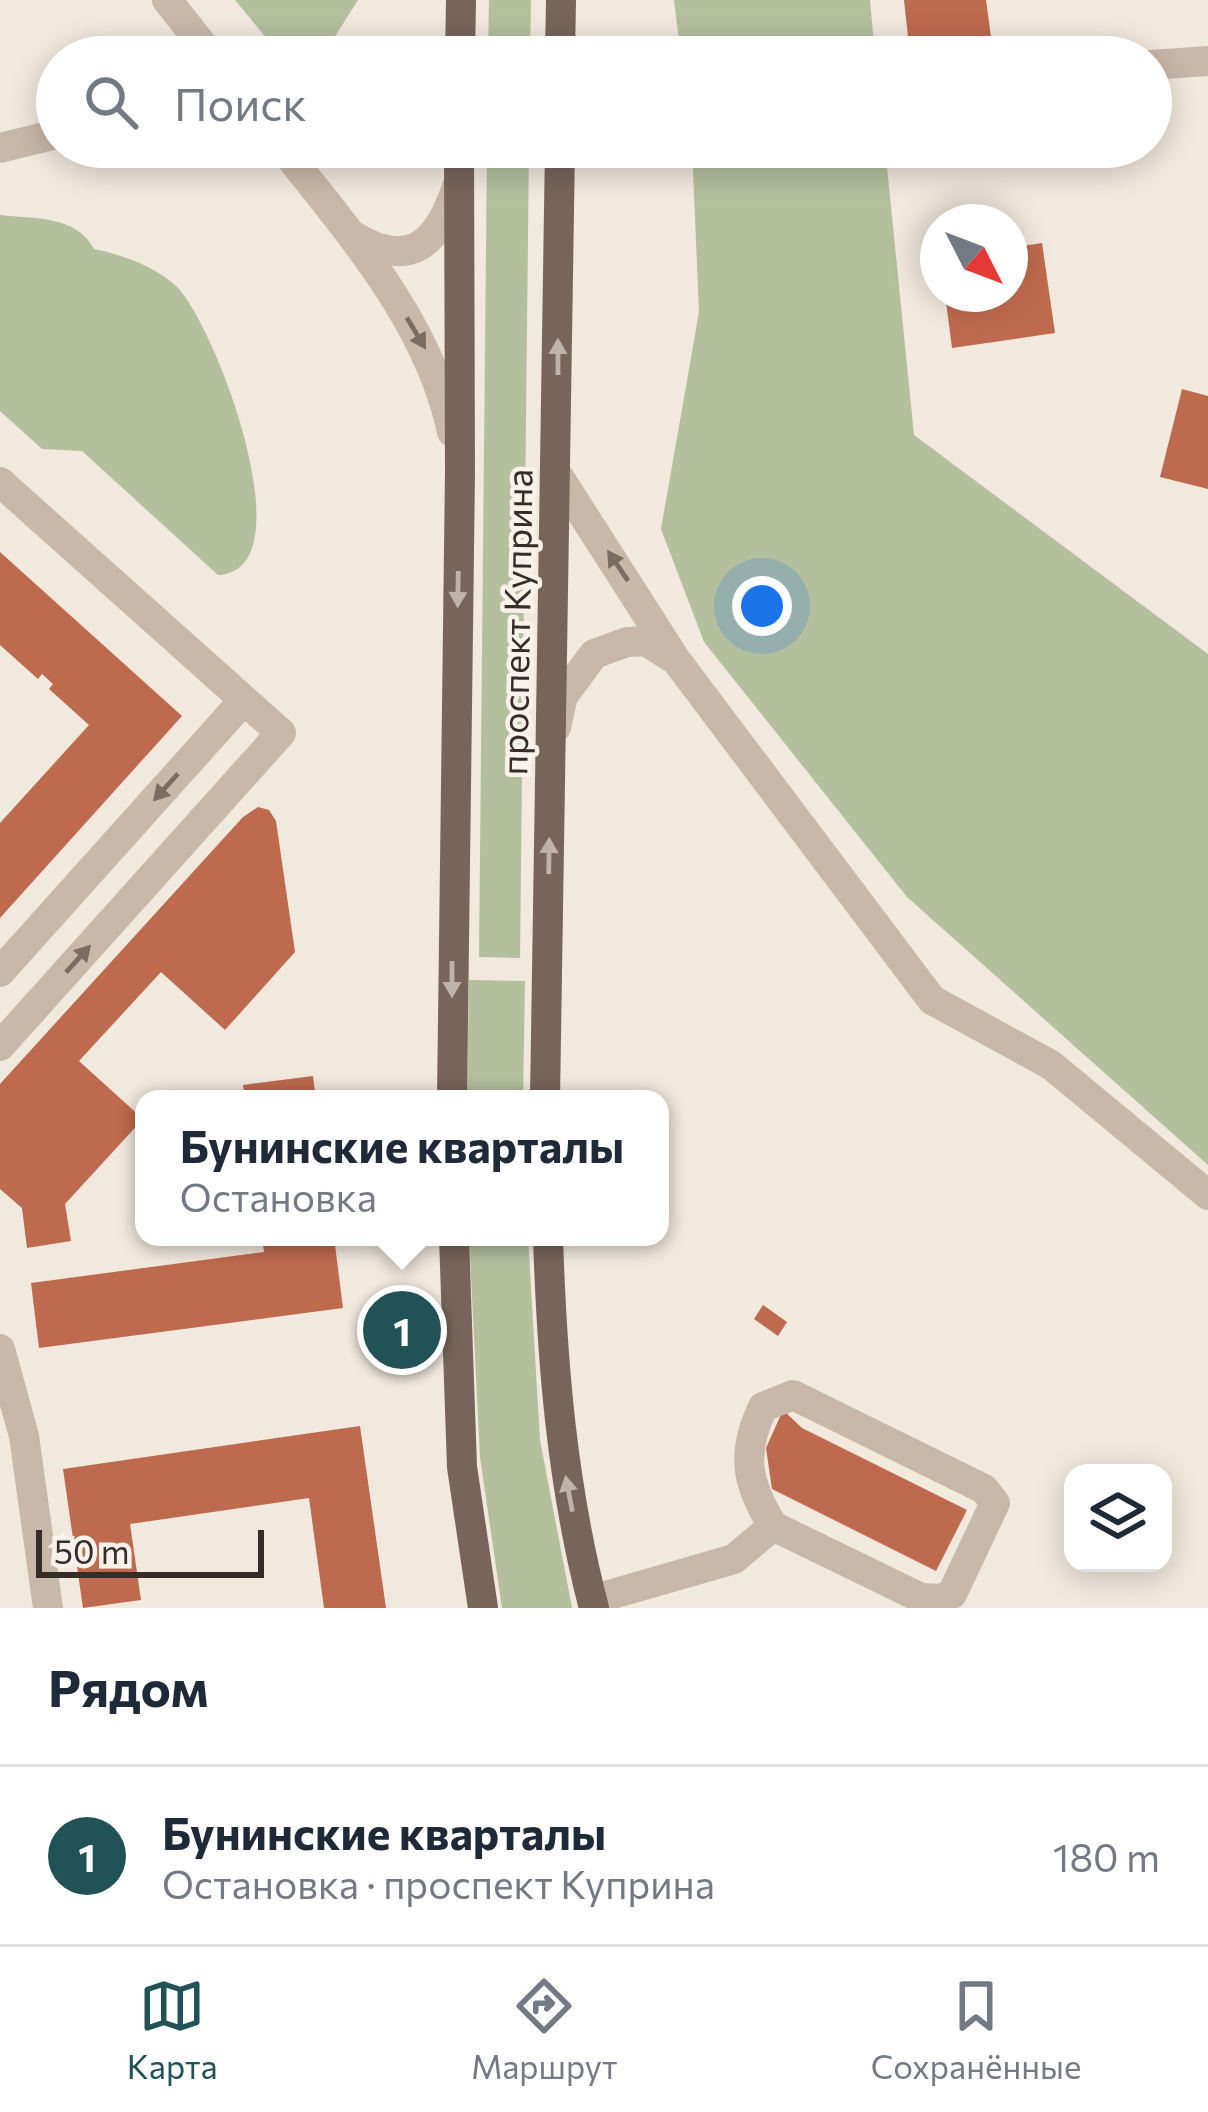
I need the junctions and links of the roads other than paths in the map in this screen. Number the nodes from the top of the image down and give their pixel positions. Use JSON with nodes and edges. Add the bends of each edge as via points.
{"nodes":[{"id":1,"x":167,"y":0,"type":"edge"},
{"id":2,"x":461,"y":0,"type":"edge"},
{"id":3,"x":561,"y":0,"type":"edge"},
{"id":4,"x":195,"y":36,"type":"edge"},
{"id":5,"x":460,"y":36,"type":"edge"},
{"id":6,"x":560,"y":36,"type":"edge"},
{"id":7,"x":1208,"y":62,"type":"edge"},
{"id":8,"x":1172,"y":64,"type":"edge"},
{"id":9,"x":36,"y":139,"type":"edge"},
{"id":10,"x":0,"y":148,"type":"edge"},
{"id":11,"x":299,"y":168,"type":"edge"},
{"id":12,"x":458,"y":168,"type":"edge"},
{"id":13,"x":560,"y":168,"type":"edge"},
{"id":14,"x":458,"y":184,"type":"junction"},
{"id":15,"x":352,"y":235,"type":"junction"},
{"id":16,"x":460,"y":472,"type":"junction"},
{"id":17,"x":557,"y":474,"type":"junction"},
{"id":18,"x":0,"y":482,"type":"edge"},
{"id":19,"x":676,"y":660,"type":"junction"},
{"id":20,"x":244,"y":700,"type":"junction"},
{"id":21,"x":551,"y":747,"type":"junction"},
{"id":22,"x":0,"y":973,"type":"edge"},
{"id":23,"x":0,"y":1046,"type":"edge"},
{"id":24,"x":452,"y":1090,"type":"edge"},
{"id":25,"x":545,"y":1090,"type":"edge"},
{"id":26,"x":1208,"y":1196,"type":"edge"},
{"id":27,"x":454,"y":1246,"type":"edge"},
{"id":28,"x":548,"y":1246,"type":"edge"},
{"id":29,"x":0,"y":1349,"type":"edge"},
{"id":30,"x":773,"y":1526,"type":"junction"},
{"id":31,"x":593,"y":1604,"type":"edge"},
{"id":32,"x":48,"y":1608,"type":"edge"},
{"id":33,"x":484,"y":1608,"type":"edge"}],
"edges":[{"from":1,"to":4,"type":"street"},
{"from":2,"to":5,"type":"main road"},
{"from":3,"to":6,"type":"main road"},
{"from":7,"to":8,"type":"street"},
{"from":9,"to":10,"type":"street"},
{"from":11,"to":15,"type":"street"},
{"from":12,"to":14,"type":"main road","name":"проспект Куприна"},
{"from":17,"to":13,"type":"main road","name":"проспект Куприна","one_way":true},
{"from":14,"to":15,"type":"street","via":[[447,216],[412,251]]},
{"from":14,"to":16,"type":"main road","name":"проспект Куприна"},
{"from":15,"to":16,"type":"street","one_way":true,"via":[[422,340],[445,398]]},
{"from":16,"to":24,"type":"main road","name":"проспект Куприна","one_way":true},
{"from":19,"to":17,"type":"street","one_way":true},
{"from":17,"to":21,"type":"main road","name":"проспект Куприна"},
{"from":18,"to":20,"type":"street"},
{"from":19,"to":21,"type":"street","via":[[646,640],[594,654],[563,696]]},
{"from":19,"to":26,"type":"street","via":[[932,1000],[1051,1065]]},
{"from":20,"to":22,"type":"street","one_way":true},
{"from":23,"to":20,"type":"street","one_way":true,"via":[[280,733]]},
{"from":25,"to":21,"type":"main road","name":"проспект Куприна","one_way":true},
{"from":27,"to":33,"type":"main road","via":[[462,1467]]},
{"from":31,"to":28,"type":"main road","one_way":true,"via":[[563,1462]]},
{"from":29,"to":32,"type":"street","via":[[24,1436]]},
{"from":30,"to":30,"type":"street","via":[[921,1598],[940,1599],[952,1594],[995,1503],[984,1490],[793,1395],[763,1407],[747,1448],[755,1498]]},
{"from":30,"to":31,"type":"street","via":[[734,1559]]}]}
